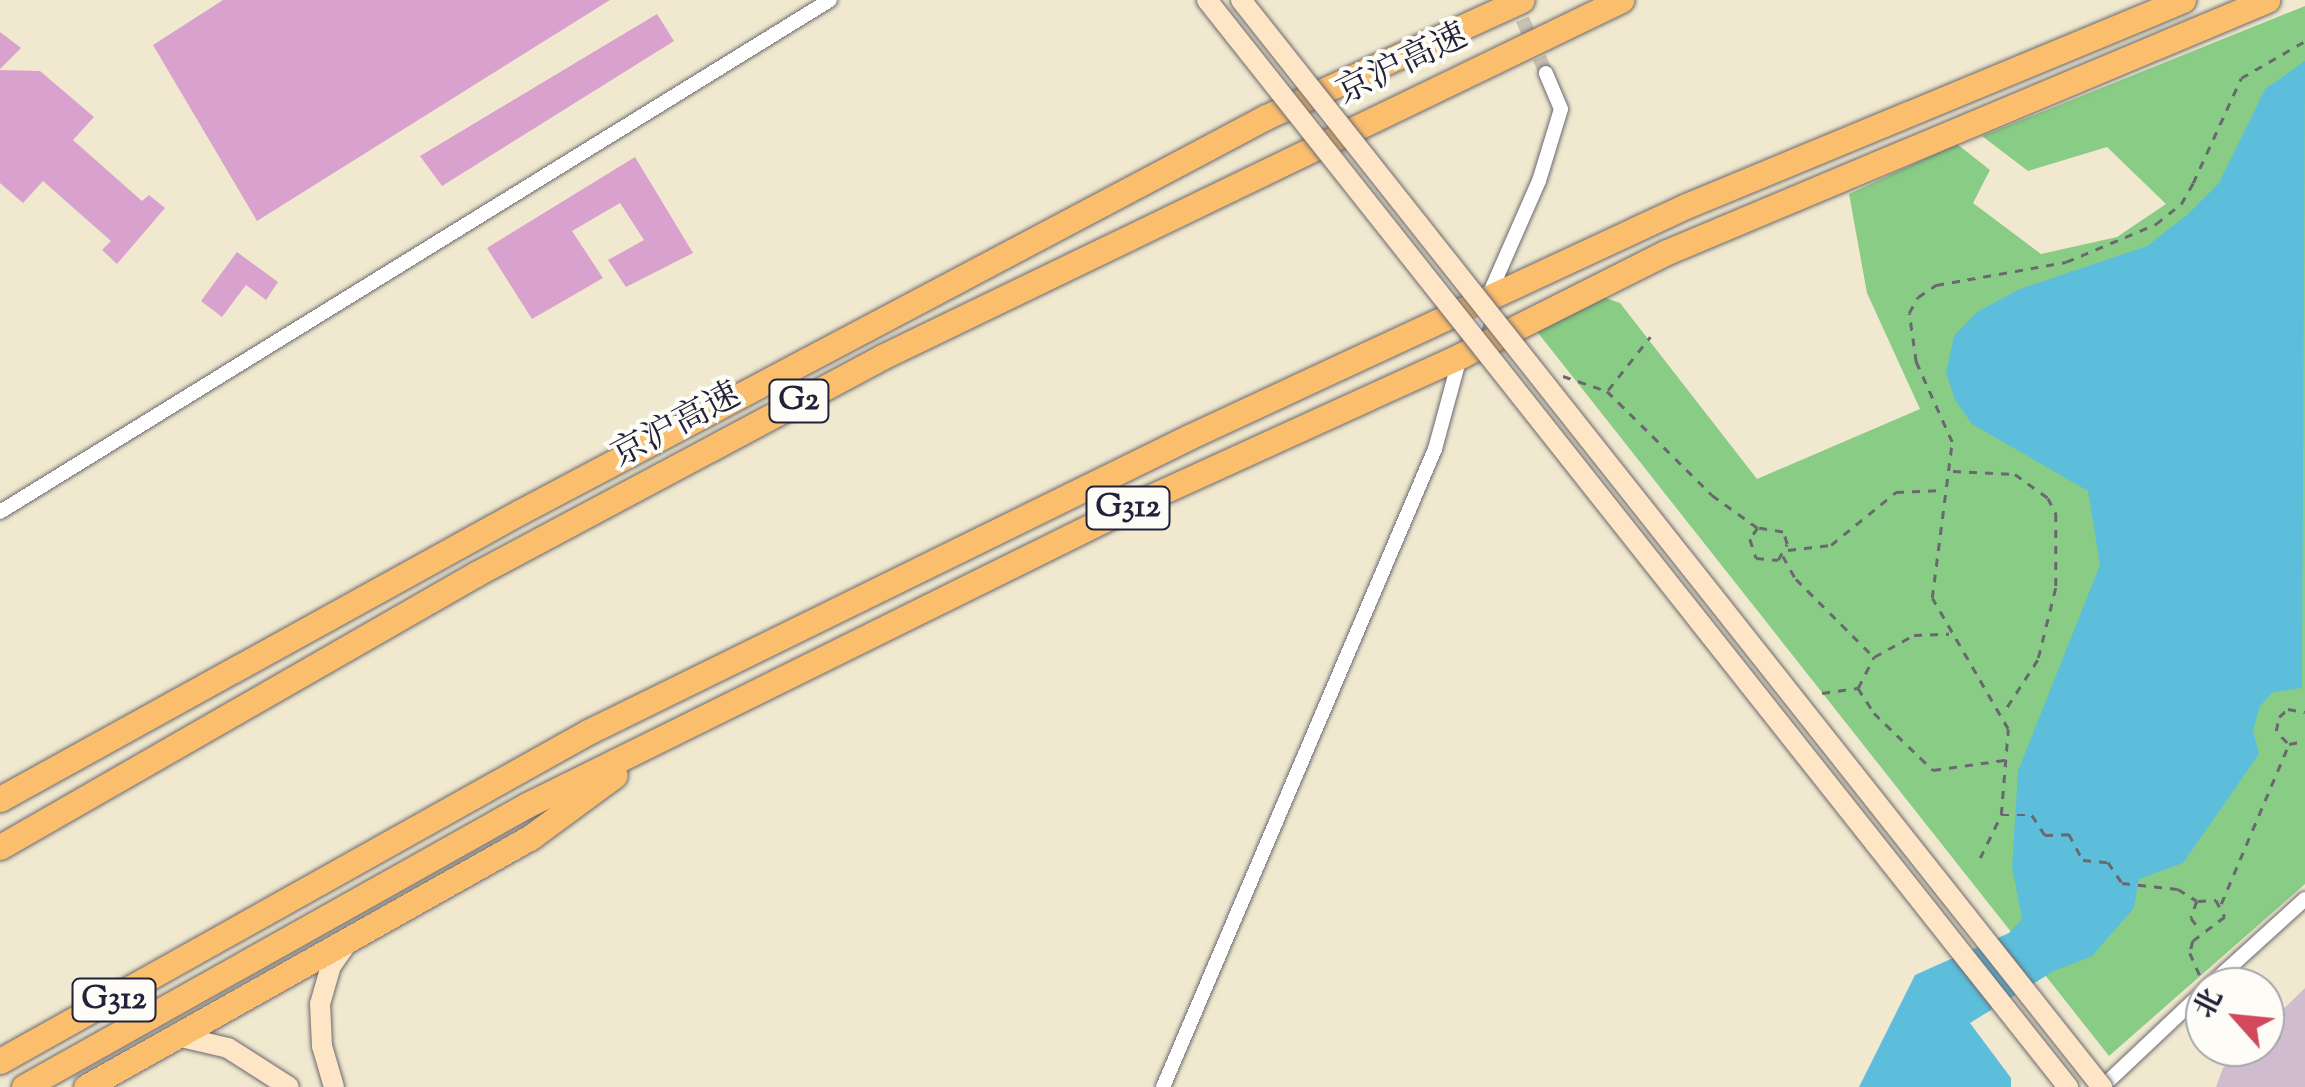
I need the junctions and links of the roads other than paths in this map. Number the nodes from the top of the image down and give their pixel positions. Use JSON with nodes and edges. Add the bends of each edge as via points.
{"nodes":[{"id":1,"x":830,"y":0,"type":"edge"},
{"id":2,"x":1207,"y":0,"type":"edge"},
{"id":3,"x":1242,"y":0,"type":"edge"},
{"id":4,"x":1521,"y":0,"type":"edge"},
{"id":5,"x":1622,"y":0,"type":"edge"},
{"id":6,"x":2182,"y":0,"type":"edge"},
{"id":7,"x":2268,"y":0,"type":"edge"},
{"id":8,"x":1546,"y":73,"type":"tunnel mouth"},
{"id":9,"x":1492,"y":297,"type":"junction"},
{"id":10,"x":1460,"y":356,"type":"junction"},
{"id":11,"x":0,"y":512,"type":"edge"},
{"id":12,"x":668,"y":736,"type":"junction"},
{"id":13,"x":0,"y":799,"type":"edge"},
{"id":14,"x":0,"y":847,"type":"edge"},
{"id":15,"x":2305,"y":898,"type":"edge"},
{"id":16,"x":353,"y":934,"type":"junction"},
{"id":17,"x":2231,"y":967,"type":"edge"},
{"id":18,"x":2185,"y":1009,"type":"edge"},
{"id":19,"x":178,"y":1036,"type":"junction"},
{"id":20,"x":0,"y":1061,"type":"edge"},
{"id":21,"x":24,"y":1087,"type":"edge"},
{"id":22,"x":86,"y":1087,"type":"edge"},
{"id":23,"x":289,"y":1087,"type":"edge"},
{"id":24,"x":334,"y":1087,"type":"edge"},
{"id":25,"x":1163,"y":1087,"type":"edge"},
{"id":26,"x":2068,"y":1087,"type":"edge"},
{"id":27,"x":2102,"y":1087,"type":"edge"}],
"edges":[{"from":1,"to":11,"type":"street"},
{"from":2,"to":26,"type":"main road","bridge":true},
{"from":3,"to":27,"type":"main road","bridge":true},
{"from":4,"to":13,"type":"highway","name":"京沪高速","number":"G2","via":[[1266,116],[520,512]]},
{"from":5,"to":14,"type":"highway","name":"京沪高速","number":"G2","via":[[882,357],[476,574]]},
{"from":6,"to":9,"type":"highway","number":"G312","via":[[1686,206]]},
{"from":7,"to":10,"type":"highway","number":"G312","via":[[1667,252]]},
{"from":8,"to":9,"type":"street","via":[[1561,109]]},
{"from":9,"to":10,"type":"street"},
{"from":9,"to":20,"type":"highway","number":"G312","via":[[1189,437],[588,732]]},
{"from":10,"to":12,"type":"highway","number":"G312","via":[[1144,500]]},
{"from":10,"to":25,"type":"street","via":[[1435,448]]},
{"from":12,"to":16,"type":"highway","via":[[531,837]]},
{"from":12,"to":21,"type":"highway","number":"G312","via":[[527,805]]},
{"from":15,"to":17,"type":"street"},
{"from":16,"to":19,"type":"highway"},
{"from":16,"to":24,"type":"main road","via":[[331,966],[320,1004],[322,1046]]},
{"from":18,"to":27,"type":"street"},
{"from":19,"to":22,"type":"highway"},
{"from":19,"to":23,"type":"main road","via":[[228,1048]]}]}
